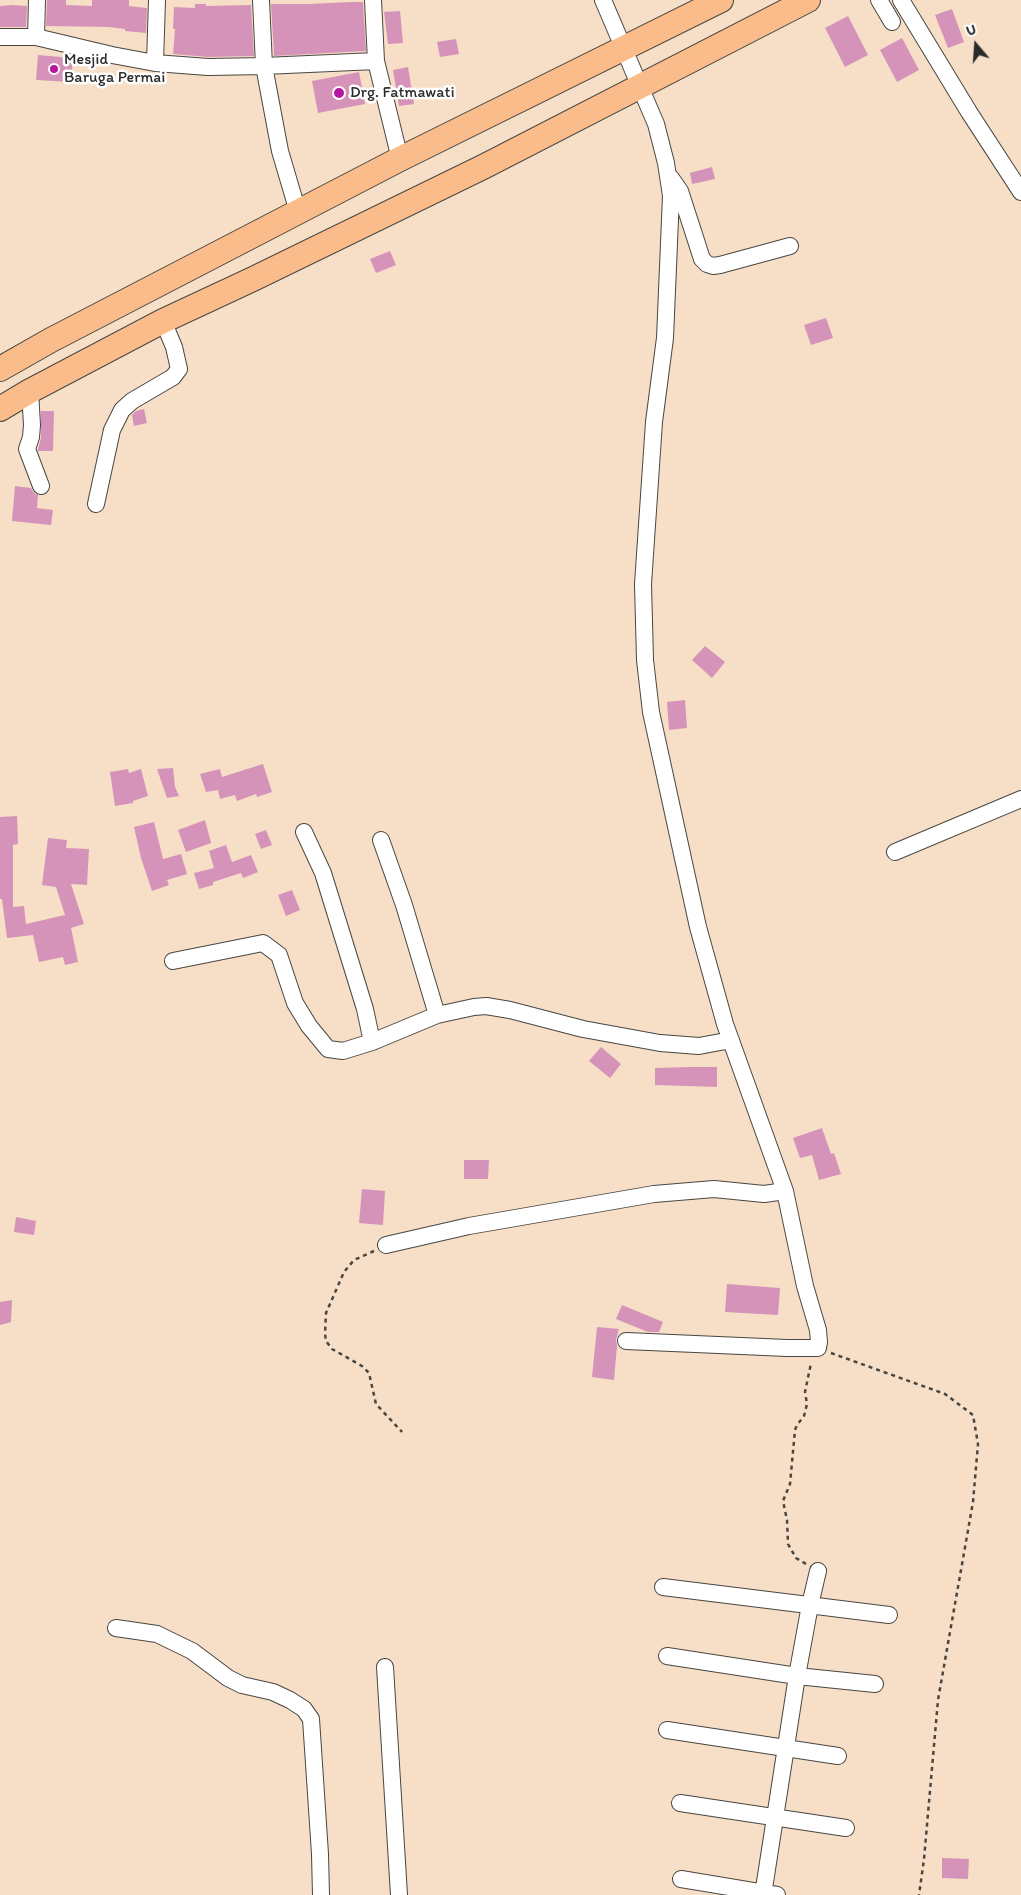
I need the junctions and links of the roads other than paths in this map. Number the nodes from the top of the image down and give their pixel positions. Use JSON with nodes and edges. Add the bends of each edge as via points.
{"nodes":[{"id":1,"x":37,"y":0,"type":"edge"},
{"id":2,"x":157,"y":0,"type":"edge"},
{"id":3,"x":261,"y":0,"type":"edge"},
{"id":4,"x":373,"y":0,"type":"edge"},
{"id":5,"x":603,"y":0,"type":"edge"},
{"id":6,"x":721,"y":0,"type":"edge"},
{"id":7,"x":808,"y":0,"type":"edge"},
{"id":8,"x":879,"y":0,"type":"edge"},
{"id":9,"x":902,"y":0,"type":"edge"},
{"id":10,"x":892,"y":22,"type":"dead end"},
{"id":11,"x":0,"y":37,"type":"edge"},
{"id":12,"x":36,"y":37,"type":"junction"},
{"id":13,"x":624,"y":49,"type":"junction"},
{"id":14,"x":376,"y":61,"type":"junction"},
{"id":15,"x":155,"y":63,"type":"junction"},
{"id":16,"x":264,"y":66,"type":"junction"},
{"id":17,"x":640,"y":87,"type":"junction"},
{"id":18,"x":400,"y":159,"type":"junction"},
{"id":19,"x":668,"y":174,"type":"junction"},
{"id":20,"x":1021,"y":192,"type":"edge"},
{"id":21,"x":298,"y":212,"type":"junction"},
{"id":22,"x":233,"y":246,"type":"junction"},
{"id":23,"x":790,"y":246,"type":"dead end"},
{"id":24,"x":253,"y":280,"type":"junction"},
{"id":25,"x":163,"y":321,"type":"junction"},
{"id":26,"x":0,"y":369,"type":"edge"},
{"id":27,"x":30,"y":391,"type":"junction"},
{"id":28,"x":0,"y":409,"type":"edge"},
{"id":29,"x":41,"y":486,"type":"dead end"},
{"id":30,"x":96,"y":504,"type":"dead end"},
{"id":31,"x":1021,"y":799,"type":"edge"},
{"id":32,"x":304,"y":832,"type":"dead end"},
{"id":33,"x":381,"y":840,"type":"dead end"},
{"id":34,"x":894,"y":852,"type":"dead end"},
{"id":35,"x":173,"y":961,"type":"dead end"},
{"id":36,"x":437,"y":1015,"type":"junction"},
{"id":37,"x":731,"y":1040,"type":"junction"},
{"id":38,"x":372,"y":1042,"type":"junction"},
{"id":39,"x":785,"y":1191,"type":"junction"},
{"id":40,"x":386,"y":1244,"type":"road end"},
{"id":41,"x":626,"y":1341,"type":"dead end"},
{"id":42,"x":818,"y":1571,"type":"road end"},
{"id":43,"x":663,"y":1587,"type":"dead end"},
{"id":44,"x":810,"y":1604,"type":"junction"},
{"id":45,"x":889,"y":1615,"type":"dead end"},
{"id":46,"x":116,"y":1628,"type":"dead end"},
{"id":47,"x":667,"y":1656,"type":"dead end"},
{"id":48,"x":385,"y":1666,"type":"dead end"},
{"id":49,"x":797,"y":1676,"type":"junction"},
{"id":50,"x":875,"y":1684,"type":"dead end"},
{"id":51,"x":667,"y":1730,"type":"dead end"},
{"id":52,"x":786,"y":1747,"type":"junction"},
{"id":53,"x":838,"y":1756,"type":"dead end"},
{"id":54,"x":680,"y":1803,"type":"dead end"},
{"id":55,"x":776,"y":1818,"type":"junction"},
{"id":56,"x":846,"y":1828,"type":"dead end"},
{"id":57,"x":680,"y":1879,"type":"dead end"},
{"id":58,"x":768,"y":1894,"type":"edge"},
{"id":59,"x":320,"y":1895,"type":"edge"},
{"id":60,"x":399,"y":1895,"type":"edge"}],
"edges":[{"from":1,"to":12,"type":"street"},
{"from":2,"to":15,"type":"street"},
{"from":3,"to":16,"type":"street"},
{"from":4,"to":14,"type":"street"},
{"from":5,"to":13,"type":"street"},
{"from":6,"to":13,"type":"highway"},
{"from":7,"to":17,"type":"highway"},
{"from":8,"to":10,"type":"street"},
{"from":9,"to":20,"type":"street"},
{"from":11,"to":12,"type":"street"},
{"from":12,"to":15,"type":"street"},
{"from":13,"to":17,"type":"street"},
{"from":13,"to":18,"type":"highway"},
{"from":14,"to":16,"type":"street"},
{"from":14,"to":18,"type":"street"},
{"from":15,"to":16,"type":"street","via":[[208,67]]},
{"from":16,"to":21,"type":"street","via":[[280,151]]},
{"from":17,"to":19,"type":"street","via":[[656,124]]},
{"from":17,"to":24,"type":"highway","via":[[484,168]]},
{"from":18,"to":21,"type":"highway"},
{"from":19,"to":23,"type":"street","via":[[680,191],[702,259],[707,264],[720,265]]},
{"from":19,"to":37,"type":"street","via":[[671,196],[667,308],[653,432],[643,584],[645,660],[651,712],[698,927]]},
{"from":21,"to":22,"type":"highway"},
{"from":22,"to":24,"type":"highway"},
{"from":22,"to":26,"type":"highway"},
{"from":24,"to":25,"type":"highway"},
{"from":25,"to":27,"type":"highway"},
{"from":25,"to":30,"type":"street","via":[[178,359],[178,370],[173,377],[132,401],[117,418]]},
{"from":27,"to":28,"type":"highway"},
{"from":27,"to":29,"type":"street","via":[[32,425],[27,450]]},
{"from":31,"to":34,"type":"street"},
{"from":32,"to":38,"type":"street","via":[[332,899]]},
{"from":33,"to":36,"type":"street"},
{"from":35,"to":38,"type":"street","via":[[263,943],[279,955],[295,1003],[328,1049],[343,1051]]},
{"from":36,"to":37,"type":"street","via":[[486,1006],[660,1043],[699,1046]]},
{"from":36,"to":38,"type":"street"},
{"from":37,"to":39,"type":"street"},
{"from":39,"to":40,"type":"street","via":[[764,1194],[714,1189],[654,1194]]},
{"from":39,"to":41,"type":"street","via":[[818,1330],[818,1348]]},
{"from":42,"to":44,"type":"street"},
{"from":43,"to":44,"type":"street"},
{"from":44,"to":45,"type":"street"},
{"from":44,"to":49,"type":"street"},
{"from":46,"to":59,"type":"street","via":[[157,1634],[192,1651],[228,1678],[242,1685],[273,1692],[304,1709],[311,1719]]},
{"from":47,"to":49,"type":"street"},
{"from":48,"to":60,"type":"street"},
{"from":49,"to":50,"type":"street"},
{"from":49,"to":52,"type":"street"},
{"from":51,"to":52,"type":"street"},
{"from":52,"to":53,"type":"street"},
{"from":52,"to":55,"type":"street"},
{"from":54,"to":55,"type":"street"},
{"from":55,"to":56,"type":"street"},
{"from":55,"to":58,"type":"street"},
{"from":57,"to":58,"type":"street"}]}
